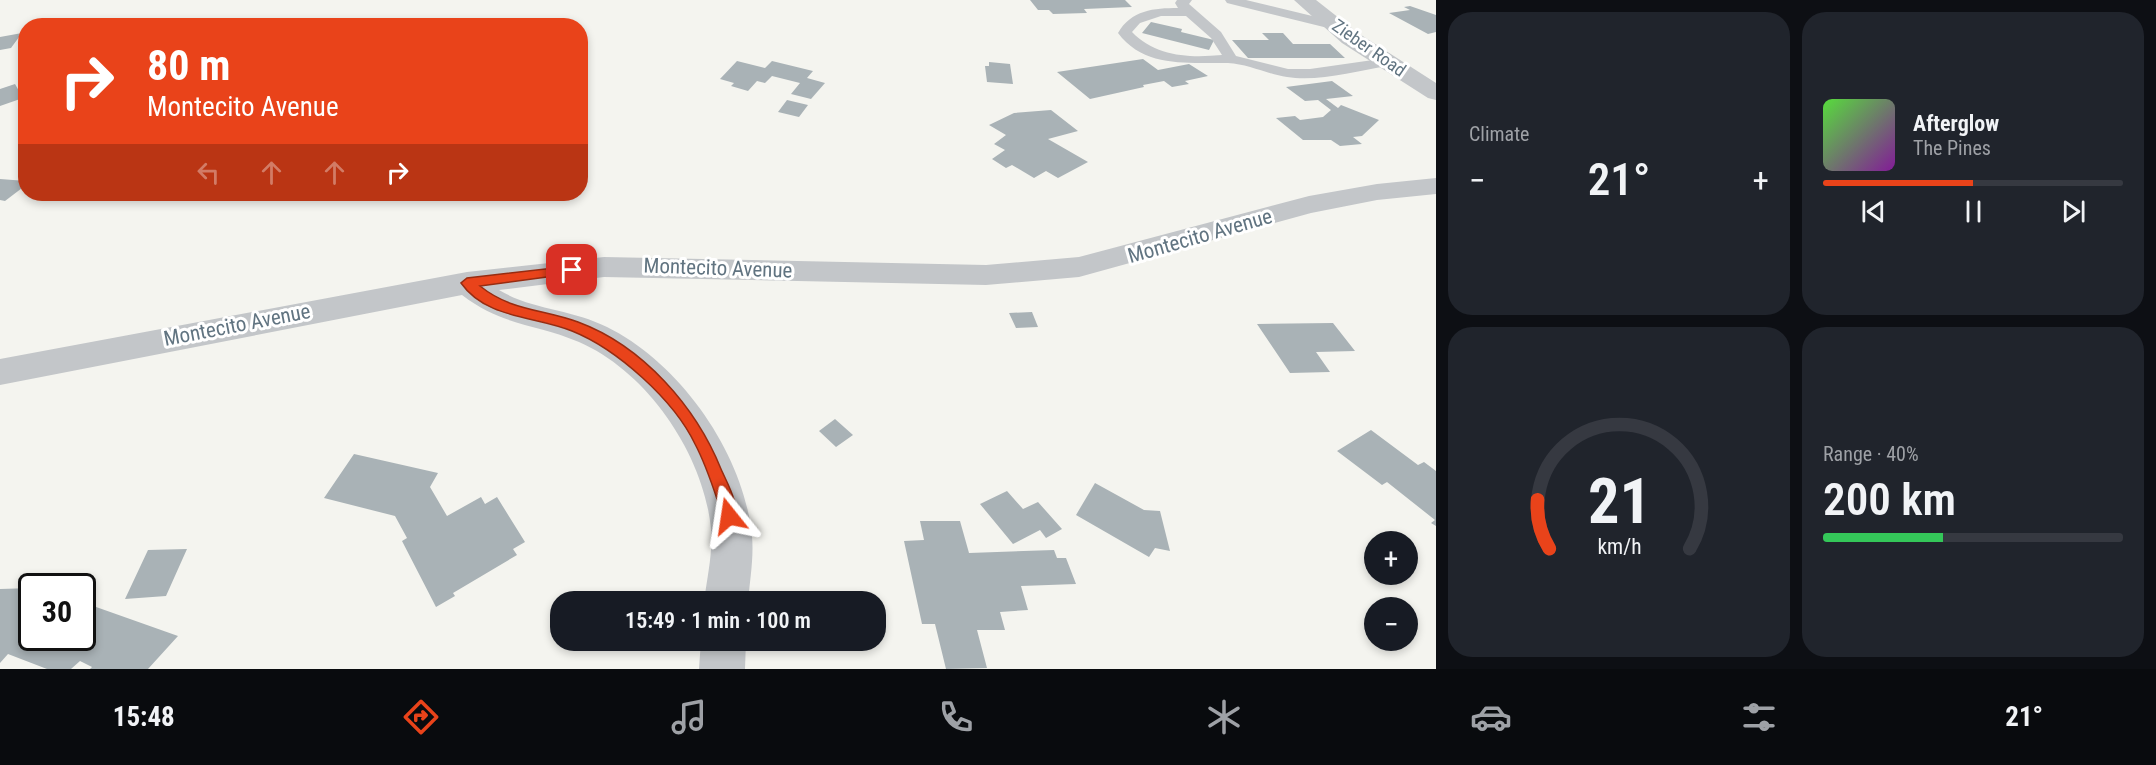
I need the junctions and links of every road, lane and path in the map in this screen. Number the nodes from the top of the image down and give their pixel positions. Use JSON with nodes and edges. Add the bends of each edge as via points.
{"nodes":[{"id":1,"x":1231,"y":0,"type":"edge"},
{"id":2,"x":1304,"y":0,"type":"edge"},
{"id":3,"x":1187,"y":6,"type":"edge"},
{"id":4,"x":1336,"y":26,"type":"junction"},
{"id":5,"x":1230,"y":59,"type":"junction"},
{"id":6,"x":1387,"y":62,"type":"junction"},
{"id":7,"x":1436,"y":93,"type":"edge"},
{"id":8,"x":1436,"y":186,"type":"edge"},
{"id":9,"x":467,"y":283,"type":"junction"},
{"id":10,"x":0,"y":372,"type":"edge"},
{"id":11,"x":727,"y":591,"type":"edge"},
{"id":12,"x":723,"y":651,"type":"edge"},
{"id":13,"x":722,"y":669,"type":"edge"}],
"edges":[{"from":1,"to":4,"type":"lane"},
{"from":2,"to":4,"type":"street","name":"Zieber Road"},
{"from":3,"to":5,"type":"lane","via":[[1228,50]]},
{"from":3,"to":5,"type":"lane","via":[[1144,16],[1128,25],[1125,33],[1131,41],[1165,56]]},
{"from":4,"to":6,"type":"street","name":"Zieber Road"},
{"from":5,"to":6,"type":"lane","via":[[1288,73]]},
{"from":6,"to":7,"type":"street","name":"Zieber Road"},
{"from":8,"to":9,"type":"street","name":"Montecito Avenue","via":[[1309,205],[1079,267],[935,275],[633,265]]},
{"from":9,"to":10,"type":"street","name":"Montecito Avenue"},
{"from":9,"to":11,"type":"street","via":[[515,312],[573,325],[596,336],[643,370],[684,413],[702,440],[726,501],[731,531]]},
{"from":12,"to":13,"type":"street"}]}
